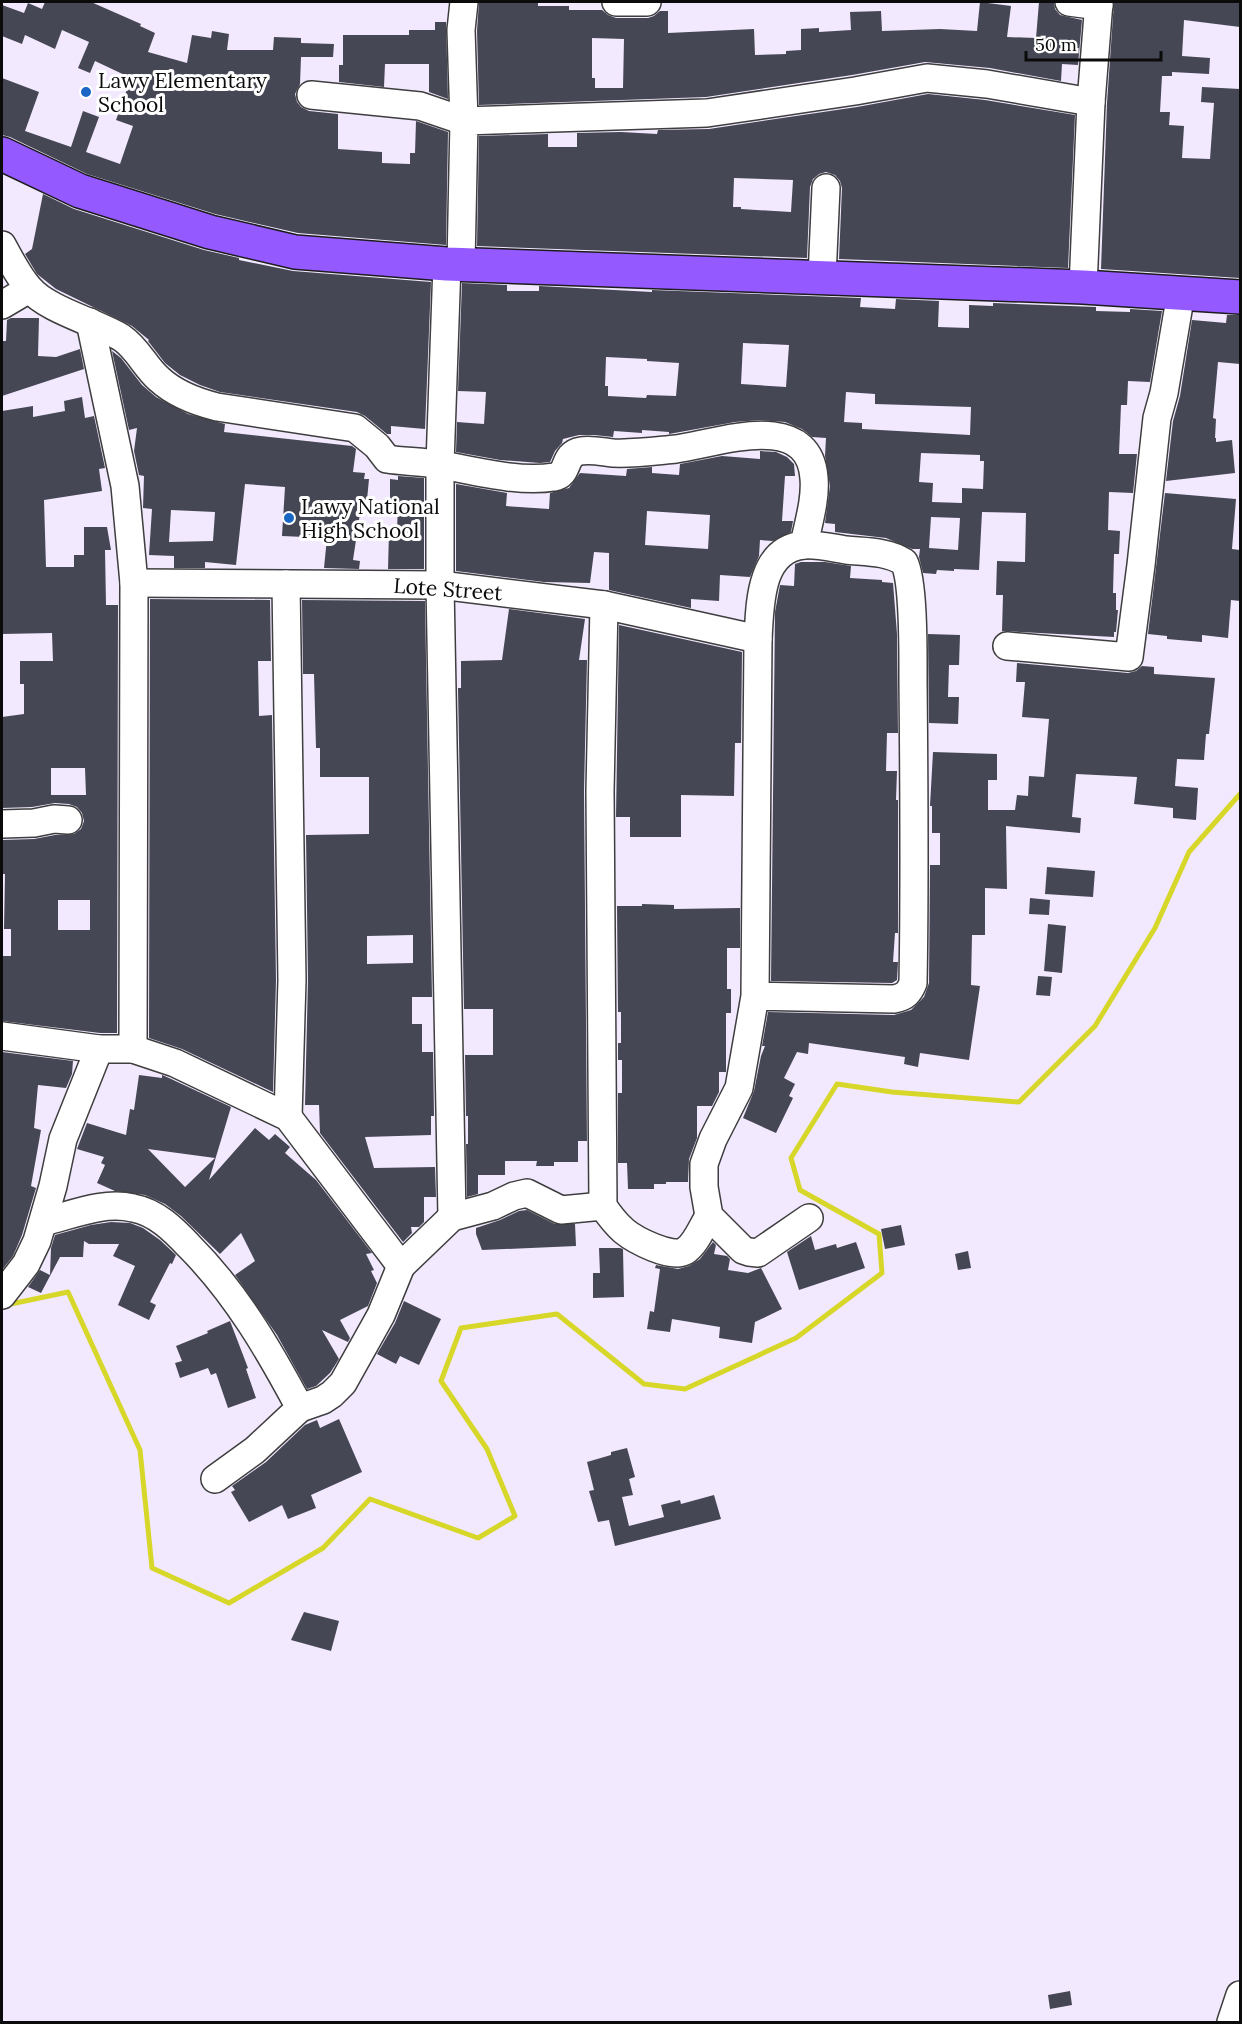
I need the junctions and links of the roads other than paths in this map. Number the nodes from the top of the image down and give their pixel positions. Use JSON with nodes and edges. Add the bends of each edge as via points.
{"nodes":[{"id":1,"x":464,"y":2,"type":"edge"},
{"id":2,"x":616,"y":2,"type":"edge"},
{"id":3,"x":647,"y":2,"type":"edge"},
{"id":4,"x":1069,"y":2,"type":"edge"},
{"id":5,"x":1099,"y":4,"type":"edge"},
{"id":6,"x":311,"y":95,"type":"dead end"},
{"id":7,"x":1091,"y":102,"type":"junction"},
{"id":8,"x":464,"y":121,"type":"junction"},
{"id":9,"x":2,"y":156,"type":"edge"},
{"id":10,"x":826,"y":188,"type":"dead end"},
{"id":11,"x":2,"y":245,"type":"edge"},
{"id":12,"x":454,"y":264,"type":"junction"},
{"id":13,"x":822,"y":277,"type":"junction"},
{"id":14,"x":1083,"y":287,"type":"junction"},
{"id":15,"x":29,"y":289,"type":"junction"},
{"id":16,"x":1181,"y":293,"type":"junction"},
{"id":17,"x":1240,"y":297,"type":"edge"},
{"id":18,"x":2,"y":304,"type":"edge"},
{"id":19,"x":90,"y":322,"type":"junction"},
{"id":20,"x":440,"y":465,"type":"junction"},
{"id":21,"x":804,"y":545,"type":"junction"},
{"id":22,"x":134,"y":583,"type":"junction"},
{"id":23,"x":286,"y":584,"type":"junction"},
{"id":24,"x":440,"y":585,"type":"junction"},
{"id":25,"x":604,"y":605,"type":"junction"},
{"id":26,"x":758,"y":639,"type":"junction"},
{"id":27,"x":1007,"y":645,"type":"dead end"},
{"id":28,"x":68,"y":820,"type":"dead end"},
{"id":29,"x":2,"y":824,"type":"edge"},
{"id":30,"x":755,"y":996,"type":"junction"},
{"id":31,"x":2,"y":1036,"type":"edge"},
{"id":32,"x":99,"y":1049,"type":"junction"},
{"id":33,"x":133,"y":1049,"type":"junction"},
{"id":34,"x":288,"y":1117,"type":"junction"},
{"id":35,"x":603,"y":1206,"type":"junction"},
{"id":36,"x":709,"y":1216,"type":"junction"},
{"id":37,"x":452,"y":1217,"type":"junction"},
{"id":38,"x":809,"y":1218,"type":"dead end"},
{"id":39,"x":44,"y":1222,"type":"junction"},
{"id":40,"x":401,"y":1266,"type":"junction"},
{"id":41,"x":3,"y":1293,"type":"edge"},
{"id":42,"x":300,"y":1408,"type":"junction"},
{"id":43,"x":215,"y":1479,"type":"dead end"},
{"id":44,"x":1240,"y":1995,"type":"edge"},
{"id":45,"x":1231,"y":2022,"type":"edge"}],
"edges":[{"from":1,"to":8,"type":"street"},
{"from":2,"to":3,"type":"street"},
{"from":4,"to":5,"type":"street"},
{"from":5,"to":7,"type":"street"},
{"from":6,"to":8,"type":"street","via":[[420,106]]},
{"from":7,"to":8,"type":"street","via":[[927,78],[707,113]]},
{"from":7,"to":14,"type":"street"},
{"from":8,"to":12,"type":"street"},
{"from":9,"to":12,"type":"main road","via":[[80,191],[210,232],[295,252]]},
{"from":10,"to":13,"type":"street"},
{"from":11,"to":15,"type":"street"},
{"from":12,"to":13,"type":"main road"},
{"from":12,"to":20,"type":"street"},
{"from":13,"to":14,"type":"main road"},
{"from":14,"to":16,"type":"main road"},
{"from":15,"to":18,"type":"street"},
{"from":15,"to":19,"type":"street"},
{"from":16,"to":17,"type":"main road"},
{"from":16,"to":27,"type":"street","via":[[1157,418],[1129,657]]},
{"from":19,"to":20,"type":"street","via":[[122,339],[159,379],[200,402],[355,428],[387,459]]},
{"from":19,"to":22,"type":"street","via":[[125,486]]},
{"from":20,"to":21,"type":"street","via":[[553,478],[560,476],[572,454],[582,451],[642,453],[758,434],[788,439],[802,447],[810,459],[814,478]]},
{"from":20,"to":24,"type":"street"},
{"from":21,"to":26,"type":"street","via":[[780,555],[769,571],[761,590]]},
{"from":21,"to":30,"type":"street","via":[[889,554],[907,568],[913,650],[913,983],[909,993],[894,999]]},
{"from":22,"to":23,"type":"street","name":"Lote Street"},
{"from":22,"to":33,"type":"street"},
{"from":23,"to":24,"type":"street","name":"Lote Street"},
{"from":23,"to":34,"type":"street","via":[[292,980]]},
{"from":24,"to":25,"type":"street","name":"Lote Street"},
{"from":24,"to":37,"type":"street"},
{"from":25,"to":26,"type":"street","name":"Lote Street"},
{"from":25,"to":35,"type":"street","via":[[600,791]]},
{"from":26,"to":30,"type":"street"},
{"from":28,"to":29,"type":"street"},
{"from":30,"to":36,"type":"street","via":[[738,1088],[704,1164]]},
{"from":31,"to":32,"type":"street"},
{"from":32,"to":33,"type":"street"},
{"from":32,"to":39,"type":"street","via":[[63,1139]]},
{"from":33,"to":34,"type":"street","via":[[175,1063]]},
{"from":34,"to":40,"type":"street"},
{"from":35,"to":36,"type":"street","via":[[625,1232],[654,1248],[677,1254],[693,1243]]},
{"from":35,"to":37,"type":"street","via":[[561,1210],[527,1193]]},
{"from":36,"to":38,"type":"street","via":[[743,1250],[758,1253]]},
{"from":37,"to":40,"type":"street"},
{"from":39,"to":41,"type":"street","via":[[26,1264]]},
{"from":39,"to":42,"type":"street","via":[[88,1209],[132,1207],[163,1222],[203,1260],[235,1300]]},
{"from":40,"to":42,"type":"street","via":[[381,1315],[343,1383],[323,1400]]},
{"from":42,"to":43,"type":"street"},
{"from":44,"to":45,"type":"street"}]}
